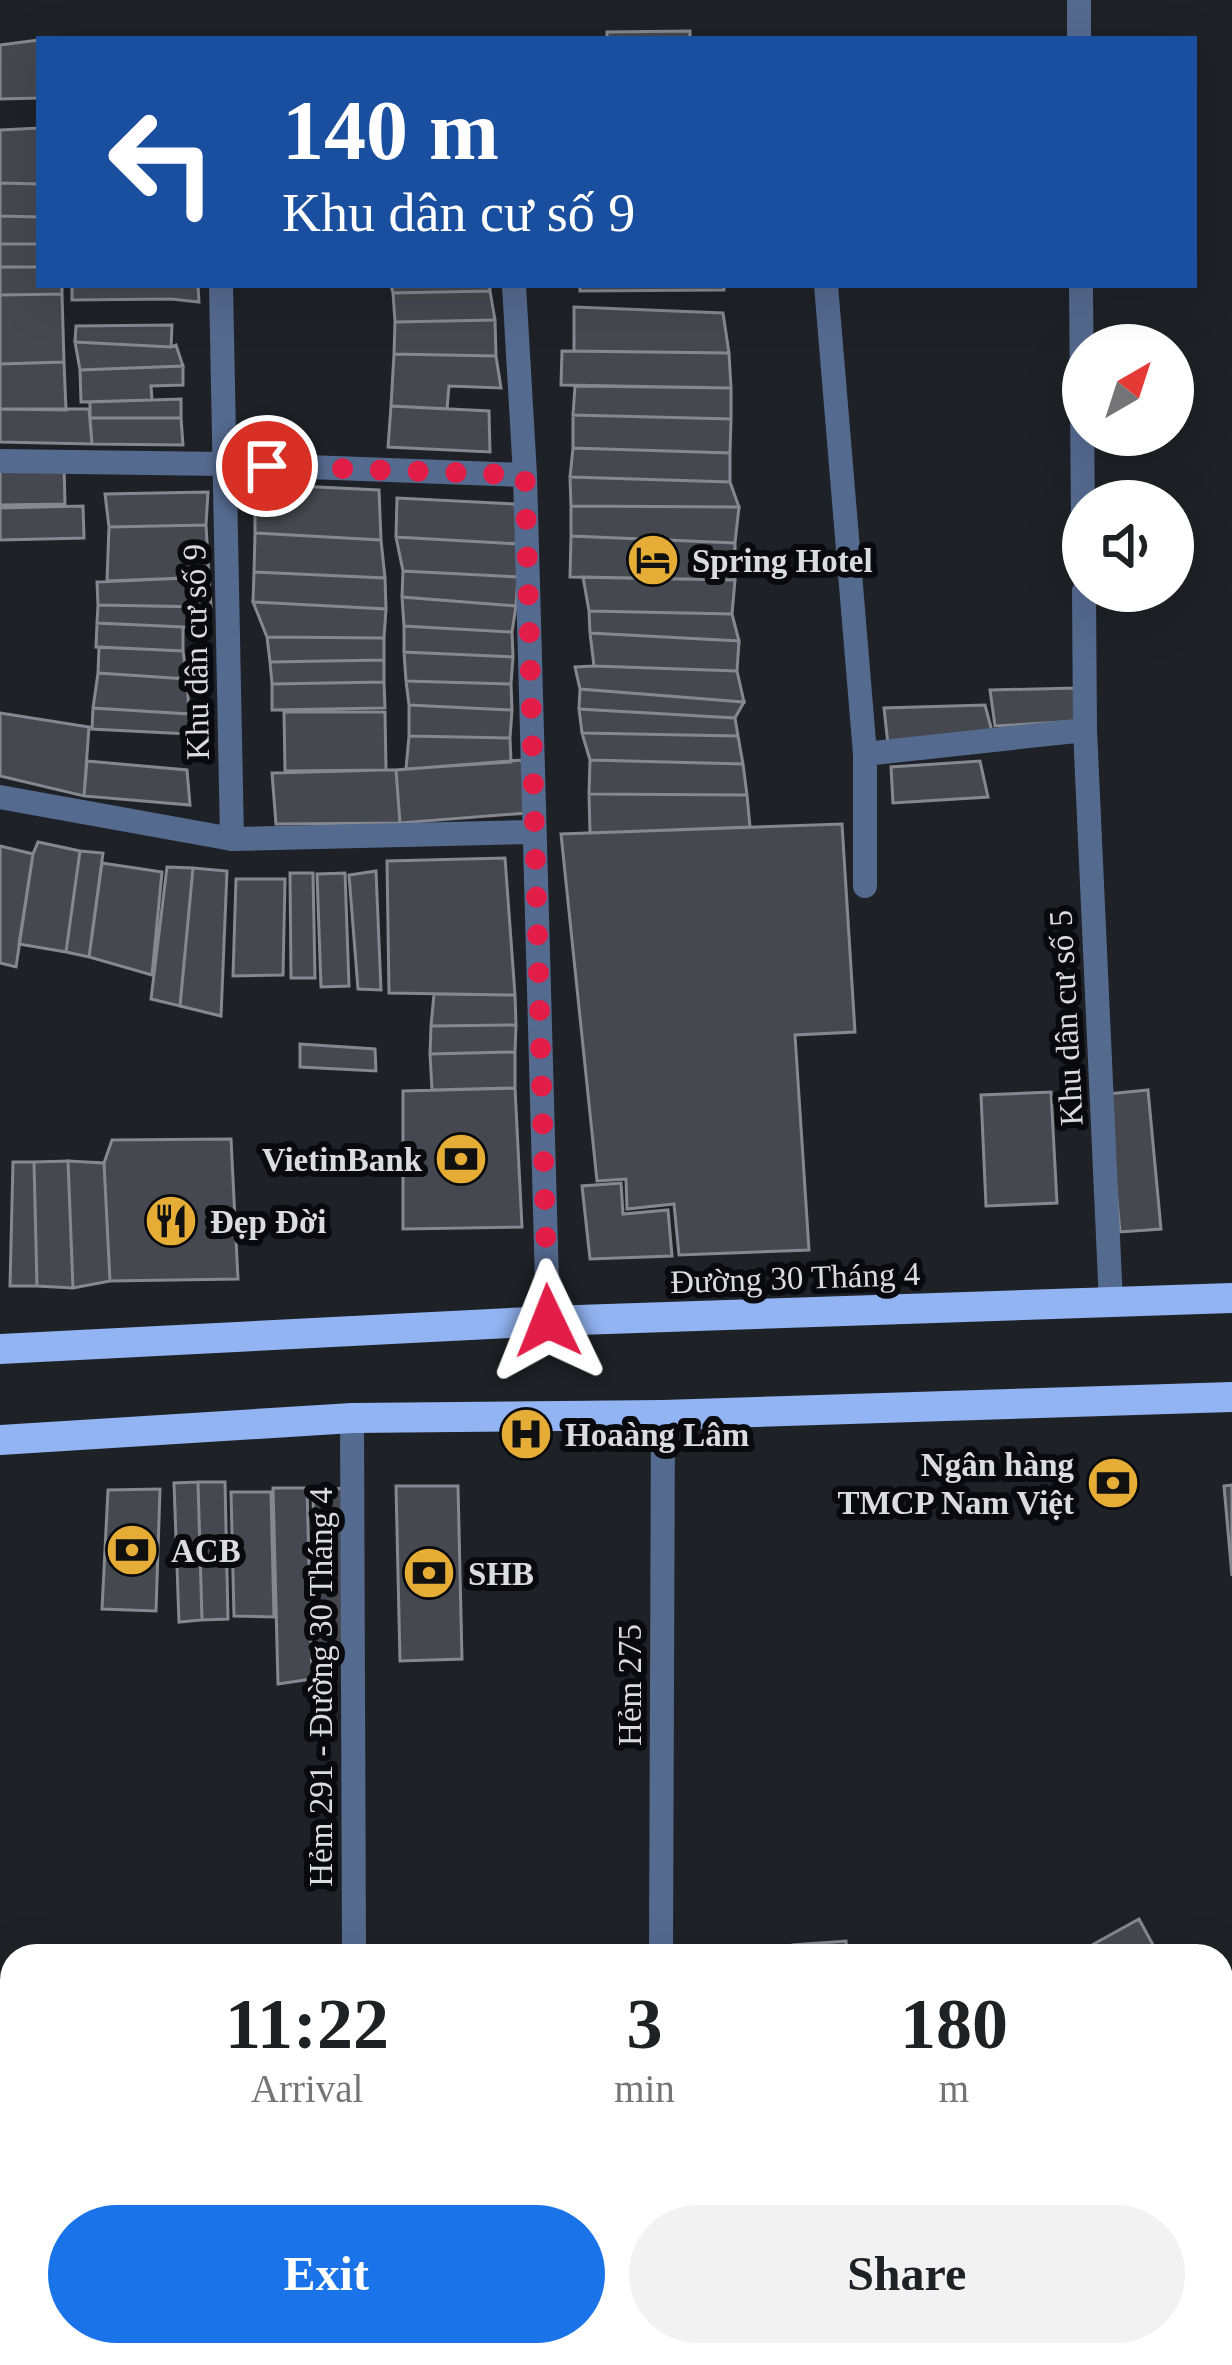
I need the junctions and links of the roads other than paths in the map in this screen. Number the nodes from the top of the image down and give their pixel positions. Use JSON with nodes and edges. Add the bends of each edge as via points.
{"nodes":[{"id":1,"x":1079,"y":0,"type":"edge"},
{"id":2,"x":1079,"y":36,"type":"edge"},
{"id":3,"x":221,"y":288,"type":"edge"},
{"id":4,"x":514,"y":288,"type":"edge"},
{"id":5,"x":826,"y":288,"type":"edge"},
{"id":6,"x":1081,"y":288,"type":"edge"},
{"id":7,"x":0,"y":460,"type":"edge"},
{"id":8,"x":224,"y":464,"type":"junction"},
{"id":9,"x":525,"y":475,"type":"junction"},
{"id":10,"x":1083,"y":480,"type":"edge"},
{"id":11,"x":1084,"y":612,"type":"edge"},
{"id":12,"x":1084,"y":730,"type":"junction"},
{"id":13,"x":865,"y":754,"type":"junction"},
{"id":14,"x":0,"y":797,"type":"edge"},
{"id":15,"x":533,"y":832,"type":"junction"},
{"id":16,"x":232,"y":839,"type":"junction"},
{"id":17,"x":865,"y":886,"type":"dead end"},
{"id":18,"x":1232,"y":1298,"type":"edge"},
{"id":19,"x":1111,"y":1303,"type":"junction"},
{"id":20,"x":548,"y":1321,"type":"junction"},
{"id":21,"x":0,"y":1349,"type":"edge"},
{"id":22,"x":1232,"y":1397,"type":"edge"},
{"id":23,"x":663,"y":1415,"type":"junction"},
{"id":24,"x":352,"y":1418,"type":"junction"},
{"id":25,"x":0,"y":1440,"type":"edge"},
{"id":26,"x":354,"y":1944,"type":"edge"},
{"id":27,"x":661,"y":1944,"type":"edge"}],
"edges":[{"from":1,"to":2,"type":"street"},
{"from":3,"to":8,"type":"street","name":"Khu dân cư số 9"},
{"from":4,"to":9,"type":"street"},
{"from":5,"to":13,"type":"street"},
{"from":6,"to":10,"type":"street"},
{"from":7,"to":8,"type":"street"},
{"from":8,"to":9,"type":"street"},
{"from":8,"to":16,"type":"street","name":"Khu dân cư số 9"},
{"from":9,"to":15,"type":"street"},
{"from":11,"to":12,"type":"street","name":"Khu dân cư số 5"},
{"from":12,"to":13,"type":"street"},
{"from":12,"to":19,"type":"street","name":"Khu dân cư số 5"},
{"from":13,"to":17,"type":"street"},
{"from":14,"to":16,"type":"street"},
{"from":15,"to":16,"type":"street"},
{"from":15,"to":20,"type":"street"},
{"from":18,"to":19,"type":"main road","name":"Đường 30 Tháng 4"},
{"from":19,"to":20,"type":"main road","name":"Đường 30 Tháng 4"},
{"from":20,"to":21,"type":"main road","name":"Đường 30 Tháng 4"},
{"from":22,"to":23,"type":"main road"},
{"from":23,"to":24,"type":"main road"},
{"from":23,"to":27,"type":"street","name":"Hẻm 275"},
{"from":24,"to":25,"type":"main road"},
{"from":24,"to":26,"type":"street","name":"Hẻm 291 - Đường 30 Tháng 4"}]}
